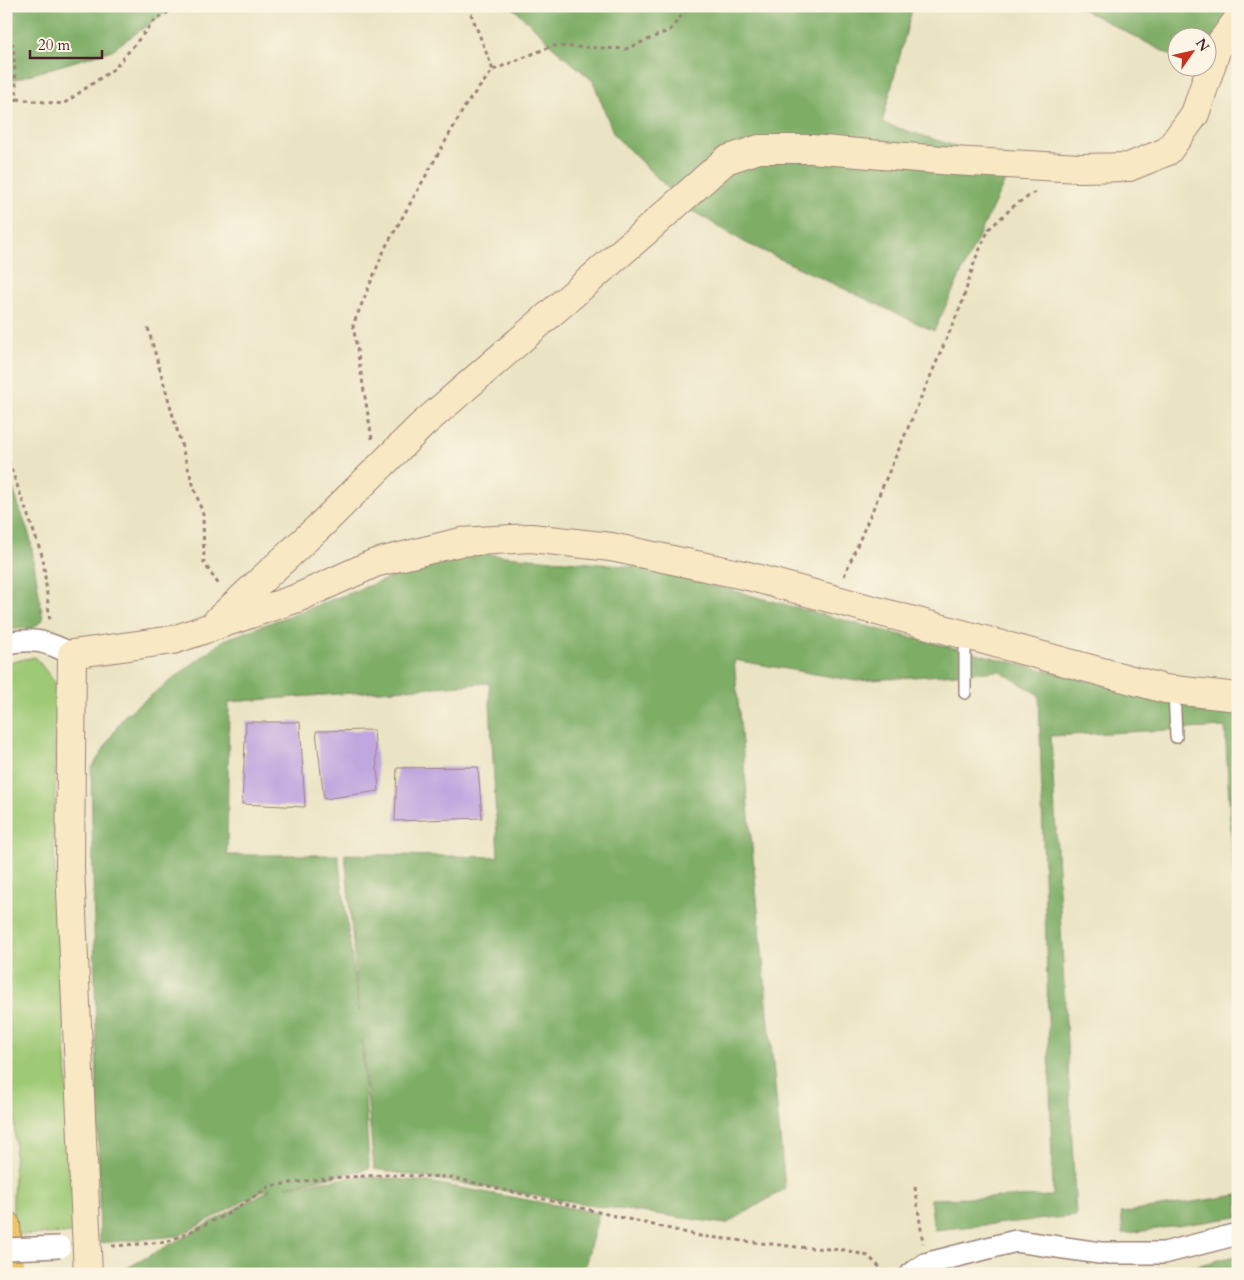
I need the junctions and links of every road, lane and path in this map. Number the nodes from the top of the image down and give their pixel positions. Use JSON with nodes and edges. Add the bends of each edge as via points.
{"nodes":[{"id":1,"x":178,"y":6,"type":"edge"},
{"id":2,"x":468,"y":6,"type":"edge"},
{"id":3,"x":688,"y":6,"type":"edge"},
{"id":4,"x":1238,"y":19,"type":"edge"},
{"id":5,"x":6,"y":37,"type":"edge"},
{"id":6,"x":493,"y":70,"type":"junction"},
{"id":7,"x":17,"y":99,"type":"junction"},
{"id":8,"x":6,"y":103,"type":"edge"},
{"id":9,"x":1040,"y":190,"type":"dead end"},
{"id":10,"x":148,"y":328,"type":"dead end"},
{"id":11,"x":6,"y":454,"type":"edge"},
{"id":12,"x":377,"y":469,"type":"junction"},
{"id":13,"x":834,"y":599,"type":"junction"},
{"id":14,"x":234,"y":606,"type":"junction"},
{"id":15,"x":210,"y":628,"type":"junction"},
{"id":16,"x":965,"y":635,"type":"junction"},
{"id":17,"x":6,"y":643,"type":"edge"},
{"id":18,"x":62,"y":649,"type":"junction"},
{"id":19,"x":1174,"y":690,"type":"junction"},
{"id":20,"x":965,"y":693,"type":"dead end"},
{"id":21,"x":1238,"y":697,"type":"edge"},
{"id":22,"x":1176,"y":737,"type":"dead end"},
{"id":23,"x":915,"y":1186,"type":"dead end"},
{"id":24,"x":6,"y":1225,"type":"edge"},
{"id":25,"x":1238,"y":1234,"type":"edge"},
{"id":26,"x":6,"y":1249,"type":"edge"},
{"id":27,"x":87,"y":1261,"type":"edge"},
{"id":28,"x":918,"y":1269,"type":"edge"},
{"id":29,"x":9,"y":1274,"type":"edge"},
{"id":30,"x":887,"y":1274,"type":"edge"}],
"edges":[{"from":1,"to":7,"type":"path","via":[[154,21],[115,68],[63,104]]},
{"from":2,"to":6,"type":"path"},
{"from":3,"to":6,"type":"path","via":[[670,30],[626,48],[552,46]]},
{"from":4,"to":12,"type":"street","via":[[1217,48],[1195,114],[1168,151],[1129,167],[1080,168],[953,161],[811,149],[759,149],[726,160],[422,425]]},
{"from":5,"to":7,"type":"path","via":[[13,45]]},
{"from":6,"to":12,"type":"path","via":[[466,103],[385,248],[353,325]]},
{"from":7,"to":8,"type":"path"},
{"from":9,"to":13,"type":"path","via":[[1016,204],[988,229],[962,303]]},
{"from":10,"to":14,"type":"path","via":[[203,515],[204,563]]},
{"from":11,"to":18,"type":"path","via":[[43,558]]},
{"from":12,"to":14,"type":"street"},
{"from":13,"to":15,"type":"street","via":[[748,576],[611,547],[530,538],[460,542],[375,563],[295,599]]},
{"from":13,"to":16,"type":"street"},
{"from":14,"to":15,"type":"street"},
{"from":15,"to":18,"type":"street","via":[[173,640]]},
{"from":16,"to":19,"type":"street"},
{"from":16,"to":20,"type":"lane"},
{"from":17,"to":18,"type":"street","via":[[28,639]]},
{"from":18,"to":27,"type":"street"},
{"from":19,"to":21,"type":"street"},
{"from":19,"to":22,"type":"lane"},
{"from":23,"to":28,"type":"path"},
{"from":24,"to":29,"type":"highway"},
{"from":25,"to":28,"type":"street","via":[[1164,1253],[1100,1253],[1016,1242]]},
{"from":26,"to":27,"type":"street","bridge":true,"via":[[60,1248]]},
{"from":27,"to":30,"type":"path","via":[[167,1242],[226,1215],[270,1186],[385,1174],[450,1177],[700,1236],[796,1248],[845,1250],[868,1256]]}]}
